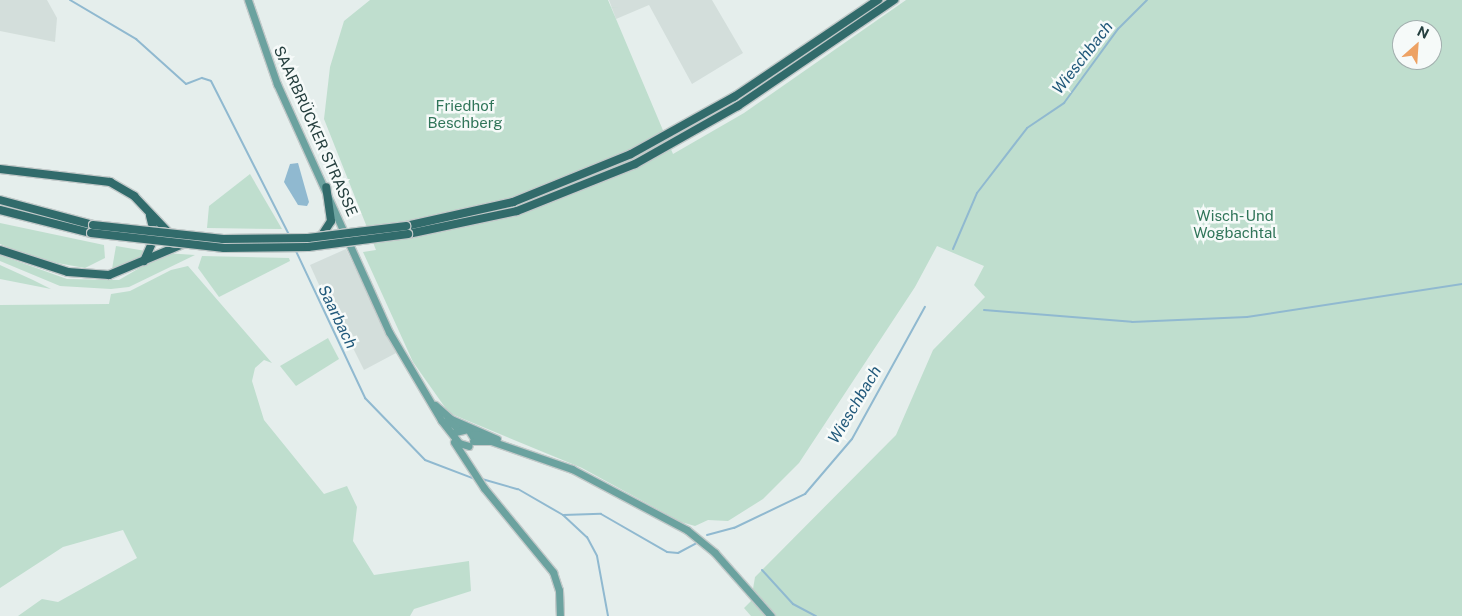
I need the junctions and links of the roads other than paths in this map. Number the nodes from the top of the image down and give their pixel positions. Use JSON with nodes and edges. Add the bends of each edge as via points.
{"nodes":[{"id":1,"x":248,"y":0,"type":"edge"},
{"id":2,"x":878,"y":0,"type":"edge"},
{"id":3,"x":894,"y":0,"type":"edge"},
{"id":4,"x":0,"y":169,"type":"edge"},
{"id":5,"x":326,"y":187,"type":"junction"},
{"id":6,"x":0,"y":200,"type":"edge"},
{"id":7,"x":145,"y":208,"type":"junction"},
{"id":8,"x":0,"y":210,"type":"edge"},
{"id":9,"x":407,"y":230,"type":"junction"},
{"id":10,"x":349,"y":239,"type":"junction"},
{"id":11,"x":190,"y":241,"type":"junction"},
{"id":12,"x":321,"y":241,"type":"junction"},
{"id":13,"x":0,"y":250,"type":"edge"},
{"id":14,"x":141,"y":264,"type":"junction"},
{"id":15,"x":427,"y":396,"type":"junction"},
{"id":16,"x":435,"y":405,"type":"junction"},
{"id":17,"x":456,"y":432,"type":"junction"},
{"id":18,"x":497,"y":439,"type":"junction"},
{"id":19,"x":471,"y":440,"type":"junction"},
{"id":20,"x":518,"y":449,"type":"junction"},
{"id":21,"x":471,"y":470,"type":"junction"},
{"id":22,"x":560,"y":616,"type":"edge"},
{"id":23,"x":771,"y":616,"type":"edge"}],
"edges":[{"from":1,"to":5,"type":"main road","name":"SAARBRÜCKER STRASSE","via":[[277,84]]},
{"from":2,"to":9,"type":"highway","via":[[734,97],[631,154],[513,202]]},
{"from":3,"to":9,"type":"highway","via":[[738,106],[635,164],[517,211]]},
{"from":4,"to":7,"type":"highway","via":[[100,179],[122,188]]},
{"from":5,"to":10,"type":"main road","name":"SAARBRÜCKER STRASSE"},
{"from":5,"to":12,"type":"highway","via":[[331,221]]},
{"from":6,"to":9,"type":"highway","bridge":true,"via":[[92,225],[223,239],[308,238]]},
{"from":7,"to":11,"type":"highway","via":[[170,234]]},
{"from":7,"to":14,"type":"highway","via":[[155,236]]},
{"from":8,"to":9,"type":"highway","bridge":true,"via":[[91,233],[224,248],[308,247]]},
{"from":10,"to":12,"type":"highway"},
{"from":10,"to":12,"type":"highway"},
{"from":10,"to":15,"type":"main road","name":"SAARBRÜCKER STRASSE","via":[[398,346]]},
{"from":11,"to":12,"type":"highway","bridge":true},
{"from":11,"to":14,"type":"highway","via":[[169,248]]},
{"from":13,"to":14,"type":"highway","via":[[50,268],[93,275],[122,272]]},
{"from":15,"to":16,"type":"main road"},
{"from":15,"to":17,"type":"main road"},
{"from":16,"to":17,"type":"main road"},
{"from":16,"to":18,"type":"main road","via":[[451,419]]},
{"from":17,"to":19,"type":"main road"},
{"from":17,"to":19,"type":"main road"},
{"from":17,"to":21,"type":"main road"},
{"from":18,"to":19,"type":"main road"},
{"from":18,"to":20,"type":"main road"},
{"from":19,"to":20,"type":"main road"},
{"from":19,"to":21,"type":"main road"},
{"from":20,"to":23,"type":"main road","via":[[584,474],[687,530],[715,553]]},
{"from":21,"to":22,"type":"main road","via":[[553,572],[559,590]]}]}
